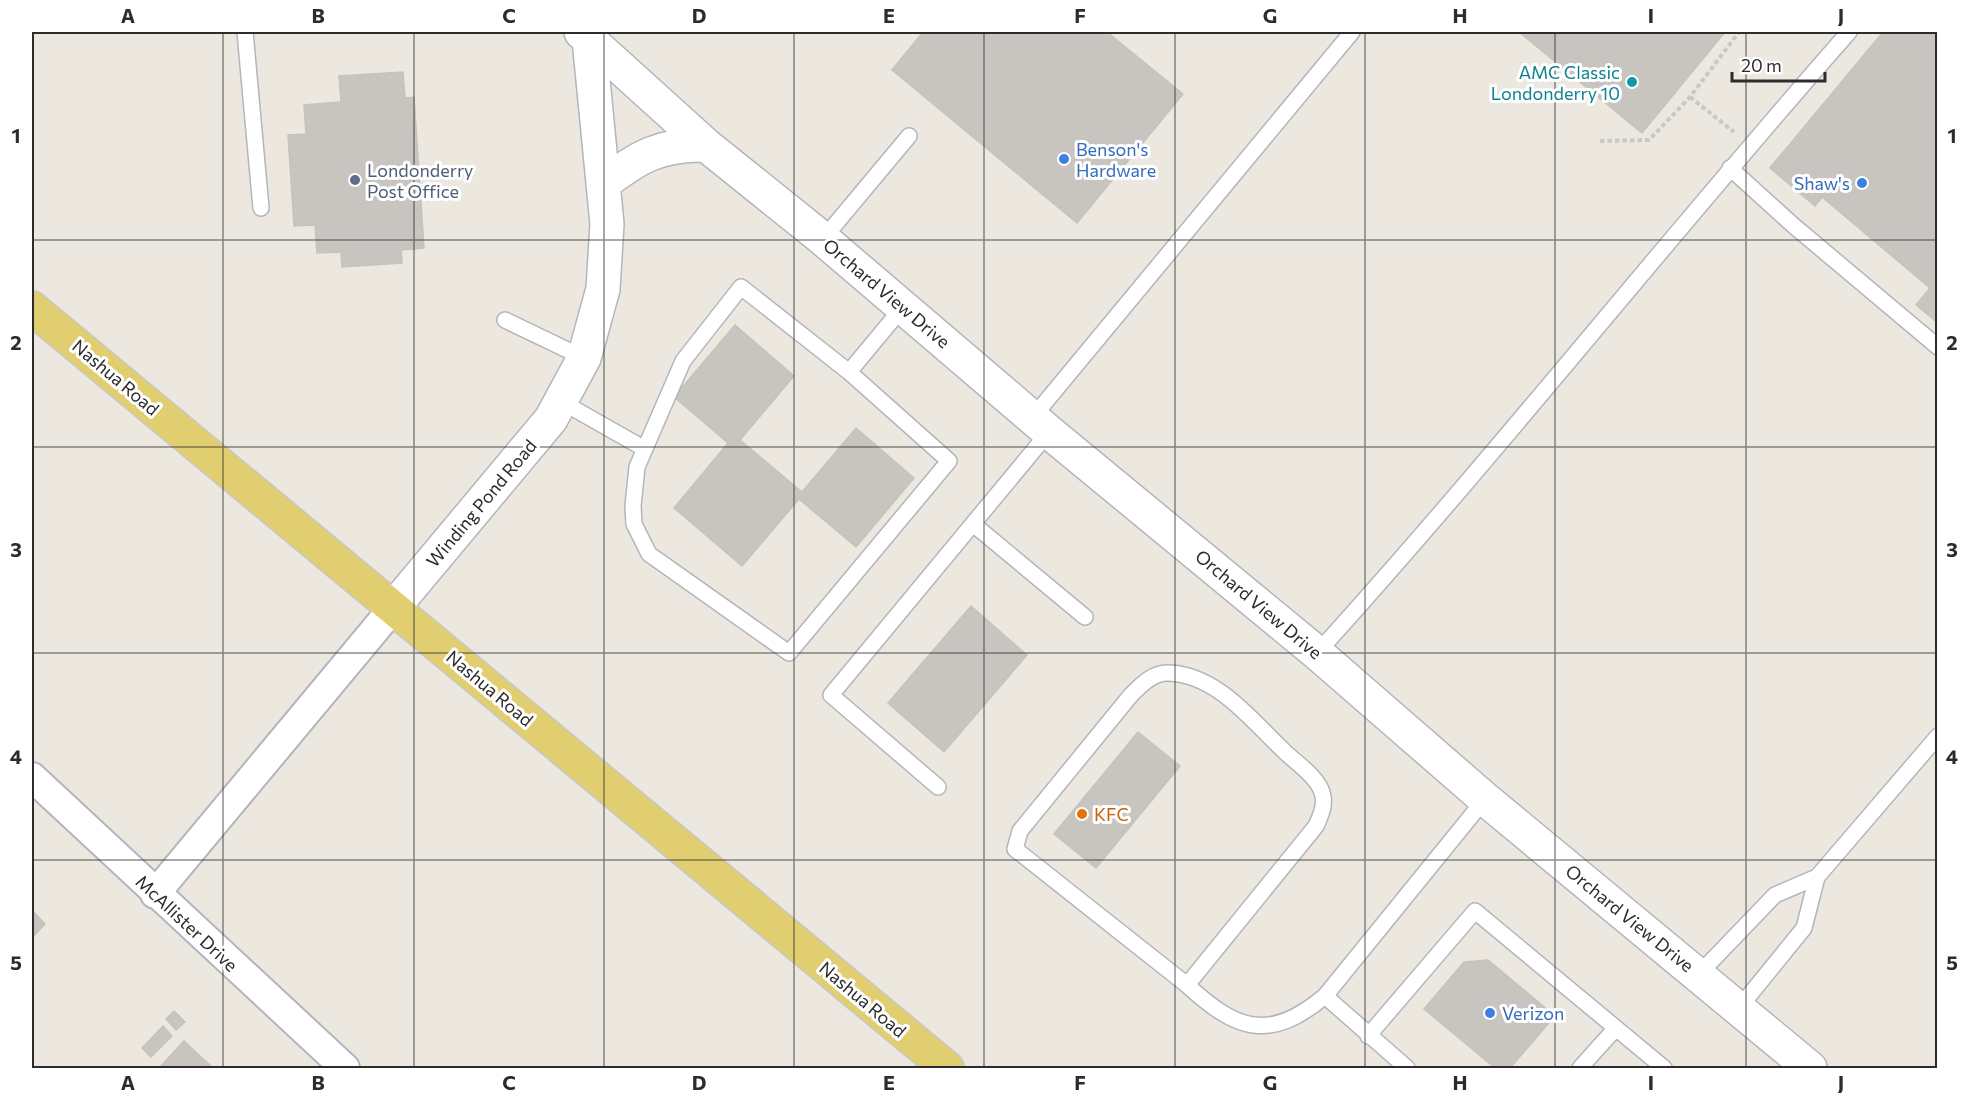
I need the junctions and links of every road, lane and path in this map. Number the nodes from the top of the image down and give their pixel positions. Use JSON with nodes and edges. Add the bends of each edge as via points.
{"nodes":[{"id":1,"x":245,"y":32,"type":"edge"},
{"id":2,"x":1352,"y":32,"type":"edge"},
{"id":3,"x":1739,"y":32,"type":"edge"},
{"id":4,"x":1849,"y":32,"type":"edge"},
{"id":5,"x":586,"y":34,"type":"edge"},
{"id":6,"x":1690,"y":97,"type":"junction"},
{"id":7,"x":909,"y":136,"type":"dead end"},
{"id":8,"x":1600,"y":141,"type":"dead end"},
{"id":9,"x":1750,"y":144,"type":"junction"},
{"id":10,"x":705,"y":145,"type":"junction"},
{"id":11,"x":1730,"y":168,"type":"junction"},
{"id":12,"x":603,"y":184,"type":"junction"},
{"id":13,"x":261,"y":208,"type":"dead end"},
{"id":14,"x":824,"y":239,"type":"junction"},
{"id":15,"x":903,"y":307,"type":"junction"},
{"id":16,"x":32,"y":308,"type":"edge"},
{"id":17,"x":505,"y":320,"type":"dead end"},
{"id":18,"x":1938,"y":347,"type":"edge"},
{"id":19,"x":584,"y":358,"type":"junction"},
{"id":20,"x":849,"y":372,"type":"junction"},
{"id":21,"x":562,"y":402,"type":"junction"},
{"id":22,"x":1041,"y":424,"type":"junction"},
{"id":23,"x":645,"y":449,"type":"junction"},
{"id":24,"x":973,"y":524,"type":"junction"},
{"id":25,"x":394,"y":607,"type":"junction"},
{"id":26,"x":1085,"y":617,"type":"dead end"},
{"id":27,"x":1317,"y":653,"type":"junction"},
{"id":28,"x":1938,"y":736,"type":"edge"},
{"id":29,"x":32,"y":777,"type":"edge"},
{"id":30,"x":938,"y":787,"type":"dead end"},
{"id":31,"x":1485,"y":799,"type":"junction"},
{"id":32,"x":1817,"y":877,"type":"junction"},
{"id":33,"x":155,"y":894,"type":"junction"},
{"id":34,"x":1699,"y":974,"type":"junction"},
{"id":35,"x":1186,"y":985,"type":"junction"},
{"id":36,"x":1324,"y":996,"type":"junction"},
{"id":37,"x":1739,"y":1008,"type":"junction"},
{"id":38,"x":1615,"y":1029,"type":"junction"},
{"id":39,"x":1368,"y":1036,"type":"junction"},
{"id":40,"x":345,"y":1068,"type":"edge"},
{"id":41,"x":947,"y":1068,"type":"edge"},
{"id":42,"x":1407,"y":1068,"type":"edge"},
{"id":43,"x":1580,"y":1068,"type":"edge"},
{"id":44,"x":1664,"y":1068,"type":"edge"},
{"id":45,"x":1810,"y":1068,"type":"edge"}],
"edges":[{"from":1,"to":13,"type":"lane"},
{"from":2,"to":22,"type":"lane"},
{"from":3,"to":6,"type":"path"},
{"from":4,"to":9,"type":"lane"},
{"from":5,"to":10,"type":"street","name":"Orchard View Drive"},
{"from":5,"to":12,"type":"street","name":"Winding Pond Road"},
{"from":6,"to":8,"type":"path","via":[[1649,140]]},
{"from":6,"to":9,"type":"path"},
{"from":7,"to":14,"type":"lane"},
{"from":9,"to":11,"type":"lane"},
{"from":10,"to":12,"type":"street","via":[[679,144],[649,153]]},
{"from":10,"to":14,"type":"street","name":"Orchard View Drive"},
{"from":11,"to":18,"type":"lane"},
{"from":11,"to":27,"type":"lane","via":[[1463,488]]},
{"from":12,"to":19,"type":"street","name":"Winding Pond Road","via":[[607,224],[603,289]]},
{"from":14,"to":15,"type":"street","name":"Orchard View Drive"},
{"from":15,"to":20,"type":"lane"},
{"from":15,"to":22,"type":"street","name":"Orchard View Drive"},
{"from":16,"to":25,"type":"main road","name":"Nashua Road"},
{"from":17,"to":19,"type":"lane"},
{"from":19,"to":21,"type":"street","name":"Winding Pond Road"},
{"from":20,"to":23,"type":"lane","via":[[741,287],[683,361]]},
{"from":20,"to":23,"type":"lane","via":[[950,461],[789,653],[649,554],[634,524],[633,506],[638,467]]},
{"from":21,"to":23,"type":"lane"},
{"from":21,"to":25,"type":"street","name":"Winding Pond Road"},
{"from":22,"to":24,"type":"lane"},
{"from":22,"to":27,"type":"street","name":"Orchard View Drive"},
{"from":24,"to":26,"type":"lane"},
{"from":24,"to":30,"type":"lane","via":[[831,695]]},
{"from":25,"to":33,"type":"street","name":"Winding Pond Road"},
{"from":25,"to":41,"type":"main road","name":"Nashua Road"},
{"from":27,"to":31,"type":"street","name":"Orchard View Drive"},
{"from":28,"to":32,"type":"lane"},
{"from":29,"to":33,"type":"street","name":"McAllister Drive"},
{"from":31,"to":34,"type":"street","name":"Orchard View Drive"},
{"from":31,"to":36,"type":"lane"},
{"from":32,"to":34,"type":"lane","via":[[1775,895]]},
{"from":32,"to":37,"type":"lane","via":[[1804,928]]},
{"from":33,"to":40,"type":"street","name":"McAllister Drive"},
{"from":34,"to":37,"type":"street","name":"Orchard View Drive"},
{"from":35,"to":35,"type":"lane","via":[[1316,826],[1323,795],[1316,781],[1242,709],[1192,677],[1167,673],[1148,679],[1131,695],[1020,831],[1015,849]]},
{"from":35,"to":36,"type":"lane","via":[[1232,1021],[1256,1025],[1280,1024],[1303,1015]]},
{"from":36,"to":39,"type":"lane"},
{"from":37,"to":45,"type":"street","name":"Orchard View Drive"},
{"from":38,"to":39,"type":"lane","via":[[1475,911]]},
{"from":38,"to":43,"type":"lane"},
{"from":38,"to":44,"type":"lane"},
{"from":39,"to":42,"type":"lane"}]}
